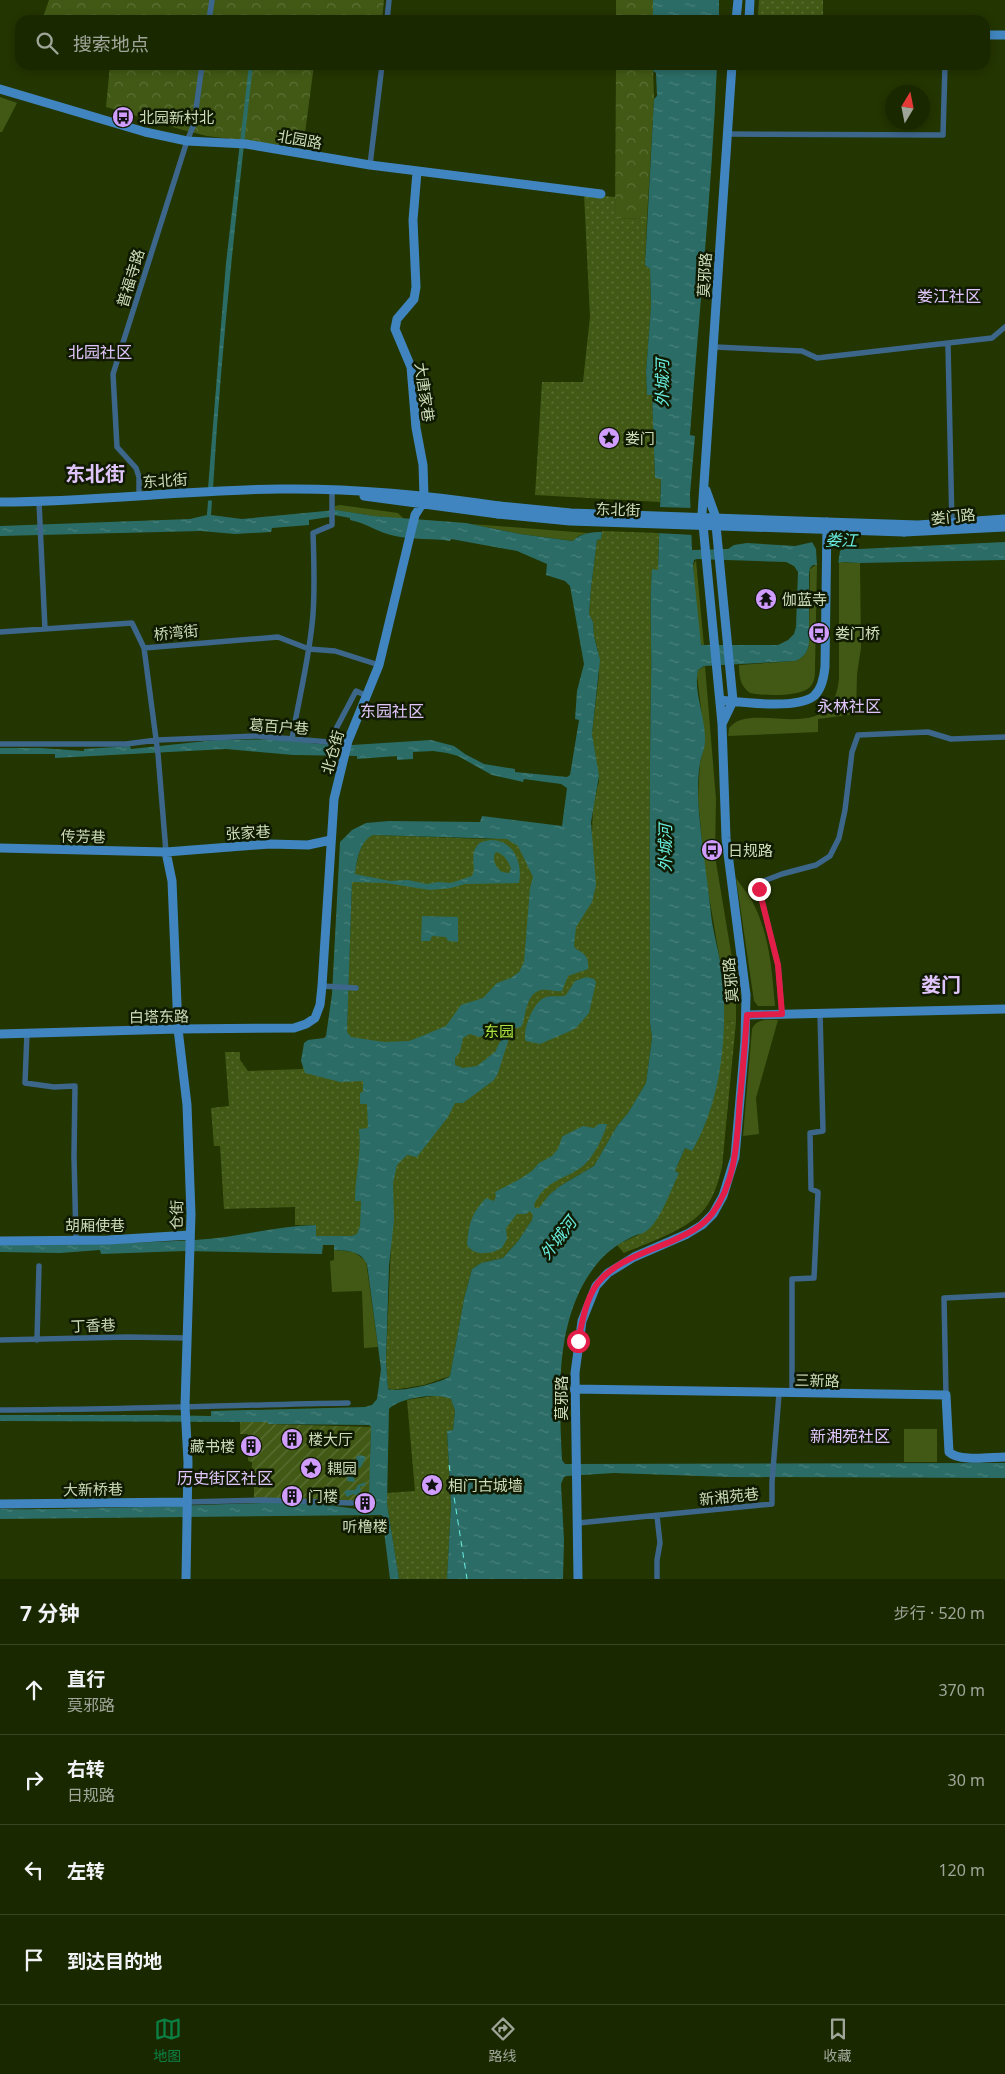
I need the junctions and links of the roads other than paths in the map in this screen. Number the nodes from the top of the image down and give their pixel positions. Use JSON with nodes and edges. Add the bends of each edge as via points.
{"nodes":[{"id":1,"x":212,"y":0,"type":"edge"},
{"id":2,"x":389,"y":0,"type":"edge"},
{"id":3,"x":738,"y":0,"type":"edge"},
{"id":4,"x":750,"y":0,"type":"edge"},
{"id":5,"x":210,"y":15,"type":"edge"},
{"id":6,"x":387,"y":15,"type":"edge"},
{"id":7,"x":736,"y":15,"type":"edge"},
{"id":8,"x":749,"y":15,"type":"edge"},
{"id":9,"x":990,"y":35,"type":"edge"},
{"id":10,"x":1005,"y":35,"type":"edge"},
{"id":11,"x":201,"y":70,"type":"edge"},
{"id":12,"x":381,"y":70,"type":"edge"},
{"id":13,"x":732,"y":70,"type":"edge"},
{"id":14,"x":945,"y":70,"type":"edge"},
{"id":15,"x":0,"y":89,"type":"edge"},
{"id":16,"x":728,"y":134,"type":"junction"},
{"id":17,"x":187,"y":141,"type":"junction"},
{"id":18,"x":370,"y":165,"type":"junction"},
{"id":19,"x":417,"y":172,"type":"junction"},
{"id":20,"x":601,"y":194,"type":"dead end"},
{"id":21,"x":1005,"y":327,"type":"edge"},
{"id":22,"x":948,"y":345,"type":"junction"},
{"id":23,"x":715,"y":347,"type":"junction"},
{"id":24,"x":705,"y":487,"type":"junction"},
{"id":25,"x":332,"y":491,"type":"junction"},
{"id":26,"x":139,"y":496,"type":"junction"},
{"id":27,"x":423,"y":500,"type":"junction"},
{"id":28,"x":0,"y":502,"type":"edge"},
{"id":29,"x":39,"y":502,"type":"junction"},
{"id":30,"x":1005,"y":519,"type":"edge"},
{"id":31,"x":827,"y":526,"type":"junction"},
{"id":32,"x":953,"y":526,"type":"junction"},
{"id":33,"x":1005,"y":527,"type":"edge"},
{"id":34,"x":904,"y":528,"type":"joint"},
{"id":35,"x":45,"y":629,"type":"junction"},
{"id":36,"x":0,"y":632,"type":"edge"},
{"id":37,"x":144,"y":648,"type":"junction"},
{"id":38,"x":309,"y":649,"type":"junction"},
{"id":39,"x":379,"y":665,"type":"junction"},
{"id":40,"x":367,"y":696,"type":"junction"},
{"id":41,"x":720,"y":700,"type":"junction"},
{"id":42,"x":733,"y":701,"type":"junction"},
{"id":43,"x":722,"y":724,"type":"junction"},
{"id":44,"x":1005,"y":737,"type":"edge"},
{"id":45,"x":292,"y":739,"type":"junction"},
{"id":46,"x":157,"y":742,"type":"junction"},
{"id":47,"x":0,"y":744,"type":"edge"},
{"id":48,"x":331,"y":840,"type":"junction"},
{"id":49,"x":0,"y":848,"type":"edge"},
{"id":50,"x":166,"y":852,"type":"junction"},
{"id":51,"x":326,"y":986,"type":"junction"},
{"id":52,"x":354,"y":988,"type":"dead end"},
{"id":53,"x":1005,"y":1009,"type":"edge"},
{"id":54,"x":820,"y":1013,"type":"junction"},
{"id":55,"x":782,"y":1014,"type":"junction"},
{"id":56,"x":747,"y":1015,"type":"junction"},
{"id":57,"x":315,"y":1018,"type":"joint"},
{"id":58,"x":178,"y":1029,"type":"junction"},
{"id":59,"x":27,"y":1033,"type":"junction"},
{"id":60,"x":0,"y":1034,"type":"edge"},
{"id":61,"x":190,"y":1237,"type":"junction"},
{"id":62,"x":76,"y":1240,"type":"junction"},
{"id":63,"x":0,"y":1241,"type":"edge"},
{"id":64,"x":39,"y":1266,"type":"dead end"},
{"id":65,"x":1005,"y":1295,"type":"edge"},
{"id":66,"x":187,"y":1338,"type":"junction"},
{"id":67,"x":0,"y":1340,"type":"edge"},
{"id":68,"x":37,"y":1340,"type":"junction"},
{"id":69,"x":574,"y":1389,"type":"junction"},
{"id":70,"x":779,"y":1394,"type":"junction"},
{"id":71,"x":792,"y":1394,"type":"junction"},
{"id":72,"x":946,"y":1396,"type":"junction"},
{"id":73,"x":348,"y":1404,"type":"dead end"},
{"id":74,"x":185,"y":1406,"type":"junction"},
{"id":75,"x":0,"y":1410,"type":"edge"},
{"id":76,"x":1005,"y":1457,"type":"edge"},
{"id":77,"x":187,"y":1503,"type":"junction"},
{"id":78,"x":352,"y":1503,"type":"dead end"},
{"id":79,"x":0,"y":1504,"type":"edge"},
{"id":80,"x":657,"y":1516,"type":"junction"},
{"id":81,"x":578,"y":1523,"type":"junction"},
{"id":82,"x":186,"y":1579,"type":"edge"},
{"id":83,"x":578,"y":1579,"type":"edge"},
{"id":84,"x":657,"y":1579,"type":"edge"}],
"edges":[{"from":1,"to":5,"type":"street"},
{"from":2,"to":6,"type":"street"},
{"from":3,"to":7,"type":"main road"},
{"from":4,"to":8,"type":"main road"},
{"from":9,"to":10,"type":"main road"},
{"from":11,"to":17,"type":"street","name":"普福寺路","via":[[194,124]]},
{"from":12,"to":18,"type":"street"},
{"from":13,"to":16,"type":"main road","name":"莫邪路"},
{"from":14,"to":16,"type":"street","via":[[943,135]]},
{"from":15,"to":17,"type":"main road","name":"北园路","via":[[145,132]]},
{"from":16,"to":23,"type":"main road","name":"莫邪路"},
{"from":17,"to":18,"type":"main road","name":"北园路","via":[[243,143]]},
{"from":17,"to":26,"type":"street","name":"普福寺路","via":[[114,374],[117,447],[136,468]]},
{"from":18,"to":19,"type":"main road","name":"北园路"},
{"from":19,"to":20,"type":"main road","name":"北园路"},
{"from":19,"to":27,"type":"main road","name":"大唐家巷","via":[[413,220],[416,287],[414,299],[397,319],[395,329],[411,367]]},
{"from":21,"to":22,"type":"street","via":[[992,338]]},
{"from":22,"to":23,"type":"street","via":[[817,358],[802,351]]},
{"from":22,"to":32,"type":"street"},
{"from":23,"to":24,"type":"main road","name":"莫邪路"},
{"from":24,"to":41,"type":"main road","name":"莫邪路","via":[[702,514]]},
{"from":24,"to":42,"type":"main road","name":"莫邪路","via":[[715,515]]},
{"from":25,"to":26,"type":"main road","name":"东北街","via":[[266,489]]},
{"from":25,"to":27,"type":"main road","name":"东北街"},
{"from":25,"to":38,"type":"street","via":[[332,525],[313,533],[315,578]]},
{"from":26,"to":29,"type":"main road","name":"东北街"},
{"from":27,"to":31,"type":"main road","name":"东北街","bridge":true,"via":[[570,521]]},
{"from":27,"to":39,"type":"main road","name":"北仓街","via":[[415,515]]},
{"from":28,"to":29,"type":"main road","name":"东北街"},
{"from":29,"to":35,"type":"street"},
{"from":30,"to":32,"type":"main road","name":"娄门路"},
{"from":31,"to":34,"type":"main road","name":"东北街","bridge":true},
{"from":31,"to":42,"type":"main road","via":[[825,667],[817,692],[794,703]]},
{"from":32,"to":33,"type":"main road","name":"娄门路"},
{"from":32,"to":34,"type":"main road","name":"娄门路"},
{"from":35,"to":36,"type":"street","name":"桥湾街"},
{"from":35,"to":37,"type":"street","name":"桥湾街","via":[[132,623]]},
{"from":37,"to":38,"type":"street","name":"桥湾街","via":[[278,637]]},
{"from":37,"to":46,"type":"street"},
{"from":38,"to":39,"type":"street","name":"桥湾街","via":[[335,651]]},
{"from":38,"to":45,"type":"street"},
{"from":39,"to":40,"type":"main road","name":"北仓街"},
{"from":40,"to":45,"type":"street","name":"葛百户巷","via":[[356,691],[328,742]]},
{"from":40,"to":48,"type":"main road","name":"北仓街","via":[[343,758],[334,799]]},
{"from":41,"to":42,"type":"main road"},
{"from":41,"to":43,"type":"main road","name":"莫邪路"},
{"from":42,"to":43,"type":"main road","name":"莫邪路"},
{"from":43,"to":56,"type":"main road","name":"莫邪路","via":[[726,838]]},
{"from":44,"to":55,"type":"street","via":[[951,738],[928,732],[858,735],[852,752],[839,838],[830,856],[816,865],[761,882],[759,889],[778,965]]},
{"from":45,"to":46,"type":"street","name":"葛百户巷","via":[[256,736]]},
{"from":46,"to":47,"type":"street","name":"葛百户巷"},
{"from":46,"to":50,"type":"street"},
{"from":48,"to":50,"type":"main road","name":"张家巷","via":[[308,845],[270,844]]},
{"from":48,"to":51,"type":"main road","name":"北仓街"},
{"from":49,"to":50,"type":"main road","name":"传芳巷"},
{"from":50,"to":58,"type":"main road","name":"仓街","via":[[172,880]]},
{"from":51,"to":52,"type":"street"},
{"from":51,"to":57,"type":"main road","name":"北仓街"},
{"from":53,"to":54,"type":"main road"},
{"from":54,"to":55,"type":"main road"},
{"from":54,"to":71,"type":"street","via":[[823,1131],[810,1133],[811,1189],[818,1192],[814,1278],[792,1279]]},
{"from":55,"to":56,"type":"main road"},
{"from":56,"to":69,"type":"main road","name":"莫邪路","via":[[735,1157],[723,1196],[702,1225],[634,1257],[608,1273],[596,1286],[578,1341]]},
{"from":57,"to":58,"type":"main road","name":"白塔东路","via":[[294,1028]]},
{"from":58,"to":59,"type":"main road","name":"白塔东路"},
{"from":58,"to":61,"type":"main road","name":"仓街","via":[[187,1105],[192,1214]]},
{"from":59,"to":60,"type":"main road","name":"白塔东路"},
{"from":59,"to":62,"type":"street","via":[[25,1083],[76,1086]]},
{"from":61,"to":62,"type":"main road","name":"胡厢使巷"},
{"from":61,"to":66,"type":"main road","name":"仓街"},
{"from":62,"to":63,"type":"main road","name":"胡厢使巷"},
{"from":64,"to":68,"type":"street"},
{"from":65,"to":72,"type":"street","via":[[944,1298]]},
{"from":66,"to":68,"type":"street","name":"丁香巷"},
{"from":66,"to":74,"type":"main road","name":"仓街"},
{"from":67,"to":68,"type":"street","name":"丁香巷"},
{"from":69,"to":70,"type":"main road","name":"三新路"},
{"from":69,"to":81,"type":"main road","name":"莫邪路"},
{"from":70,"to":71,"type":"main road","name":"三新路"},
{"from":70,"to":80,"type":"street","name":"新湘苑巷","via":[[772,1504]]},
{"from":71,"to":72,"type":"main road","name":"三新路"},
{"from":72,"to":76,"type":"main road","via":[[949,1452],[962,1457]]},
{"from":73,"to":74,"type":"street"},
{"from":74,"to":75,"type":"street"},
{"from":74,"to":77,"type":"main road","name":"仓街"},
{"from":77,"to":78,"type":"street","via":[[262,1500]]},
{"from":77,"to":79,"type":"main road","name":"大新桥巷"},
{"from":77,"to":82,"type":"main road","name":"仓街"},
{"from":80,"to":81,"type":"street","name":"新湘苑巷"},
{"from":80,"to":84,"type":"street","via":[[660,1544]]},
{"from":81,"to":83,"type":"main road","name":"莫邪路"}]}
